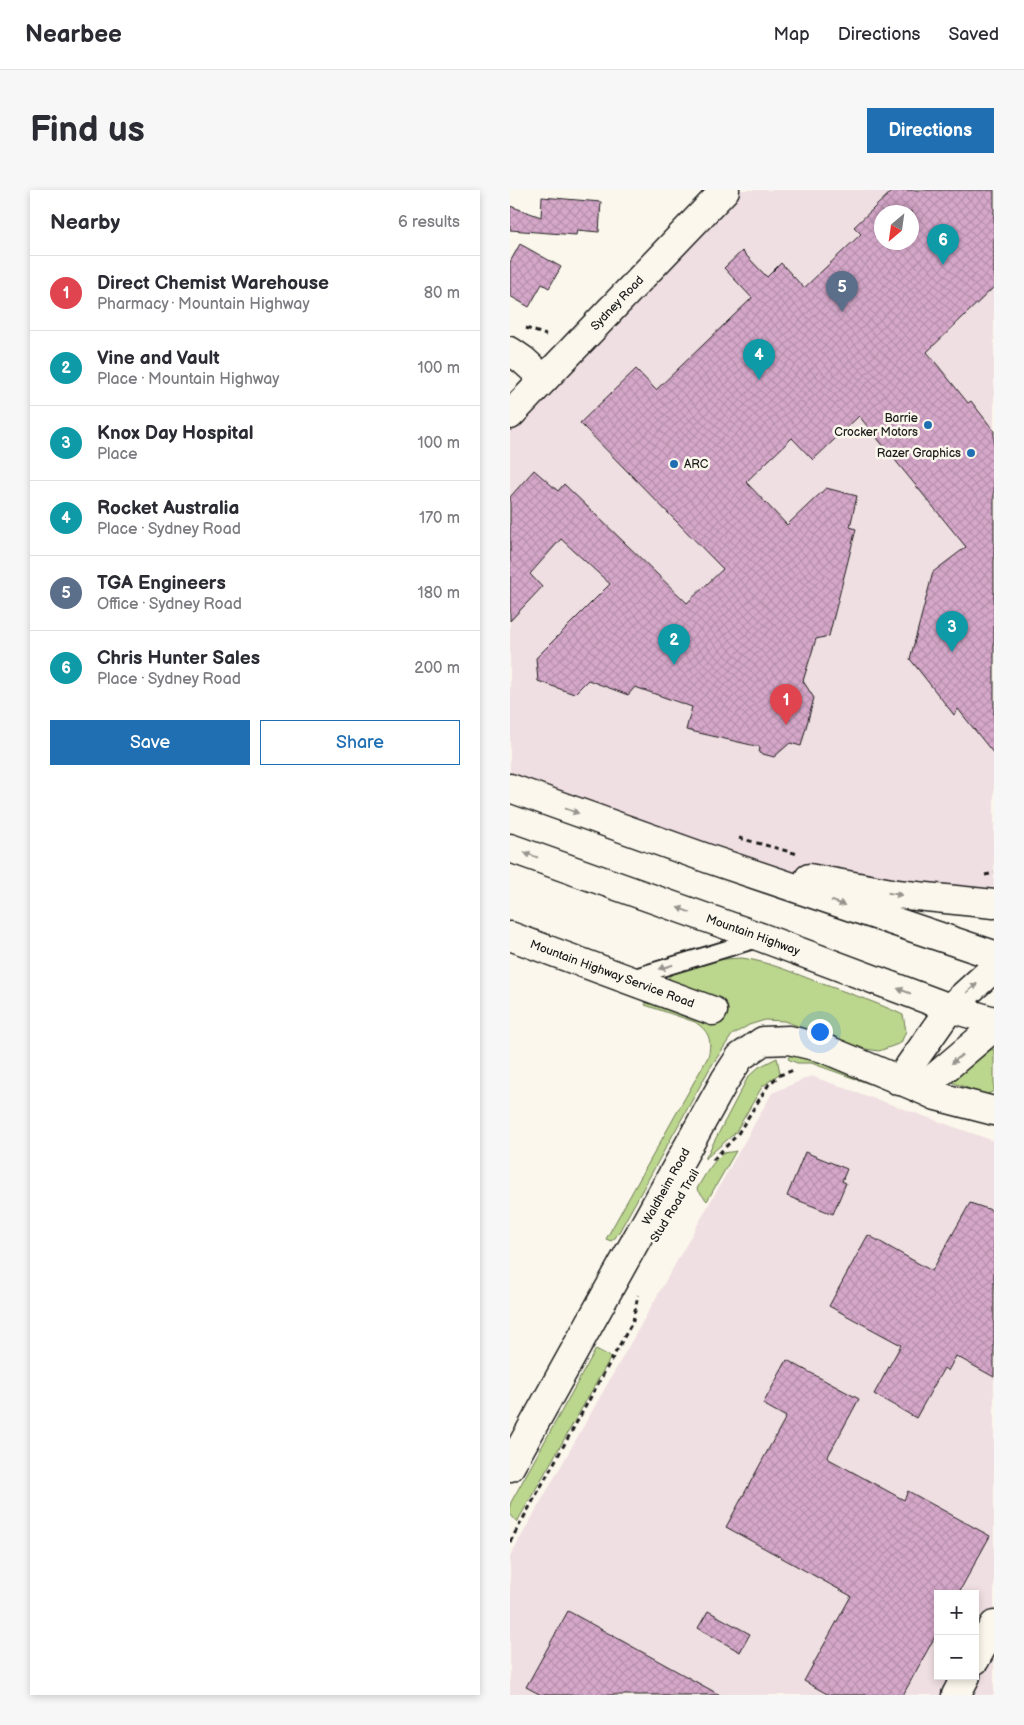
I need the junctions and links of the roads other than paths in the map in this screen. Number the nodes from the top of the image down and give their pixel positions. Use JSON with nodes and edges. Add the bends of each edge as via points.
{"nodes":[{"id":1,"x":725,"y":190,"type":"edge"},
{"id":2,"x":510,"y":351,"type":"edge"},
{"id":3,"x":544,"y":379,"type":"junction"},
{"id":4,"x":510,"y":415,"type":"edge"},
{"id":5,"x":510,"y":788,"type":"edge"},
{"id":6,"x":510,"y":848,"type":"edge"},
{"id":7,"x":709,"y":859,"type":"junction"},
{"id":8,"x":994,"y":904,"type":"edge"},
{"id":9,"x":510,"y":936,"type":"edge"},
{"id":10,"x":763,"y":938,"type":"junction"},
{"id":11,"x":994,"y":956,"type":"edge"},
{"id":12,"x":994,"y":968,"type":"edge"},
{"id":13,"x":628,"y":979,"type":"junction"},
{"id":14,"x":950,"y":1008,"type":"junction"},
{"id":15,"x":714,"y":1011,"type":"dead end"},
{"id":16,"x":994,"y":1021,"type":"edge"},
{"id":17,"x":994,"y":1027,"type":"edge"},
{"id":18,"x":910,"y":1085,"type":"junction"},
{"id":19,"x":994,"y":1112,"type":"edge"},
{"id":20,"x":511,"y":1464,"type":"edge"},
{"id":21,"x":994,"y":1626,"type":"edge"},
{"id":22,"x":979,"y":1653,"type":"edge"},
{"id":23,"x":964,"y":1680,"type":"edge"},
{"id":24,"x":956,"y":1695,"type":"edge"}],
"edges":[{"from":1,"to":3,"type":"street","name":"Sydney Road"},
{"from":2,"to":3,"type":"street"},
{"from":3,"to":4,"type":"street","name":"Sydney Road"},
{"from":5,"to":7,"type":"street","one_way":true},
{"from":10,"to":6,"type":"street","name":"Mountain Highway","one_way":true},
{"from":7,"to":8,"type":"street","one_way":true,"via":[[897,894]]},
{"from":7,"to":11,"type":"street","one_way":true},
{"from":9,"to":13,"type":"street","name":"Mountain Highway Service Road"},
{"from":10,"to":13,"type":"lane","one_way":true},
{"from":14,"to":10,"type":"street","name":"Mountain Highway","one_way":true},
{"from":14,"to":12,"type":"street","one_way":true},
{"from":13,"to":15,"type":"street","name":"Mountain Highway Service Road"},
{"from":14,"to":16,"type":"street","name":"Mountain Highway"},
{"from":14,"to":18,"type":"street"},
{"from":17,"to":18,"type":"street","one_way":true},
{"from":18,"to":19,"type":"street","via":[[936,1096]]},
{"from":18,"to":20,"type":"street","name":"Waldheim Road","via":[[823,1048],[789,1040],[763,1041],[740,1057]]},
{"from":21,"to":22,"type":"street"},
{"from":23,"to":24,"type":"street"}]}
